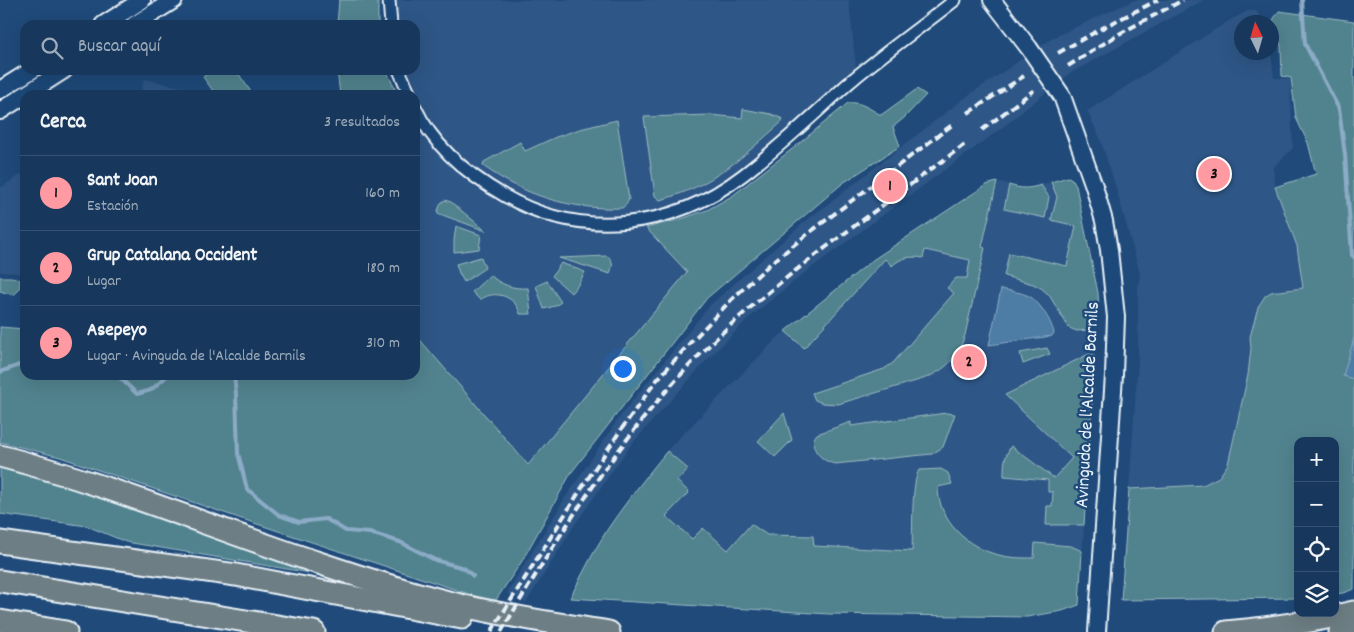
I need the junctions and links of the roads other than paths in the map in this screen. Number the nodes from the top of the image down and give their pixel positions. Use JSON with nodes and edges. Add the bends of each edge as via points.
{"nodes":[{"id":1,"x":142,"y":0,"type":"edge"},
{"id":2,"x":174,"y":0,"type":"edge"},
{"id":3,"x":390,"y":0,"type":"edge"},
{"id":4,"x":955,"y":0,"type":"edge"},
{"id":5,"x":992,"y":0,"type":"edge"},
{"id":6,"x":110,"y":20,"type":"edge"},
{"id":7,"x":142,"y":20,"type":"edge"},
{"id":8,"x":391,"y":20,"type":"edge"},
{"id":9,"x":24,"y":75,"type":"edge"},
{"id":10,"x":56,"y":75,"type":"edge"},
{"id":11,"x":401,"y":75,"type":"edge"},
{"id":12,"x":0,"y":90,"type":"edge"},
{"id":13,"x":33,"y":90,"type":"edge"},
{"id":14,"x":408,"y":90,"type":"edge"},
{"id":15,"x":20,"y":98,"type":"edge"},
{"id":16,"x":0,"y":111,"type":"edge"},
{"id":17,"x":420,"y":118,"type":"edge"},
{"id":18,"x":0,"y":456,"type":"edge"},
{"id":19,"x":0,"y":542,"type":"edge"},
{"id":20,"x":0,"y":581,"type":"edge"},
{"id":21,"x":1354,"y":612,"type":"edge"},
{"id":22,"x":0,"y":622,"type":"edge"},
{"id":23,"x":1097,"y":630,"type":"edge"},
{"id":24,"x":1354,"y":630,"type":"edge"},
{"id":25,"x":66,"y":632,"type":"edge"},
{"id":26,"x":314,"y":632,"type":"edge"},
{"id":27,"x":564,"y":632,"type":"edge"},
{"id":28,"x":609,"y":632,"type":"edge"},
{"id":29,"x":1226,"y":632,"type":"edge"},
{"id":30,"x":1340,"y":632,"type":"edge"}],
"edges":[{"from":1,"to":6,"type":"street"},
{"from":2,"to":7,"type":"street"},
{"from":3,"to":8,"type":"street"},
{"from":4,"to":17,"type":"street","via":[[858,76],[741,176],[711,196],[646,220],[614,224],[583,222],[535,210],[494,190],[476,177],[447,153]]},
{"from":5,"to":23,"type":"street","name":"Avinguda de l'Alcalde Barnils","bridge":true,"via":[[1062,96],[1094,186],[1109,250],[1116,317]]},
{"from":9,"to":12,"type":"street"},
{"from":10,"to":13,"type":"street"},
{"from":11,"to":14,"type":"street"},
{"from":15,"to":16,"type":"street"},
{"from":18,"to":28,"type":"highway","via":[[79,479],[365,578],[464,606]]},
{"from":19,"to":27,"type":"highway","via":[[236,575],[463,618]]},
{"from":20,"to":26,"type":"highway"},
{"from":21,"to":29,"type":"highway","via":[[1278,627]]},
{"from":22,"to":25,"type":"highway"},
{"from":24,"to":30,"type":"highway"}]}
